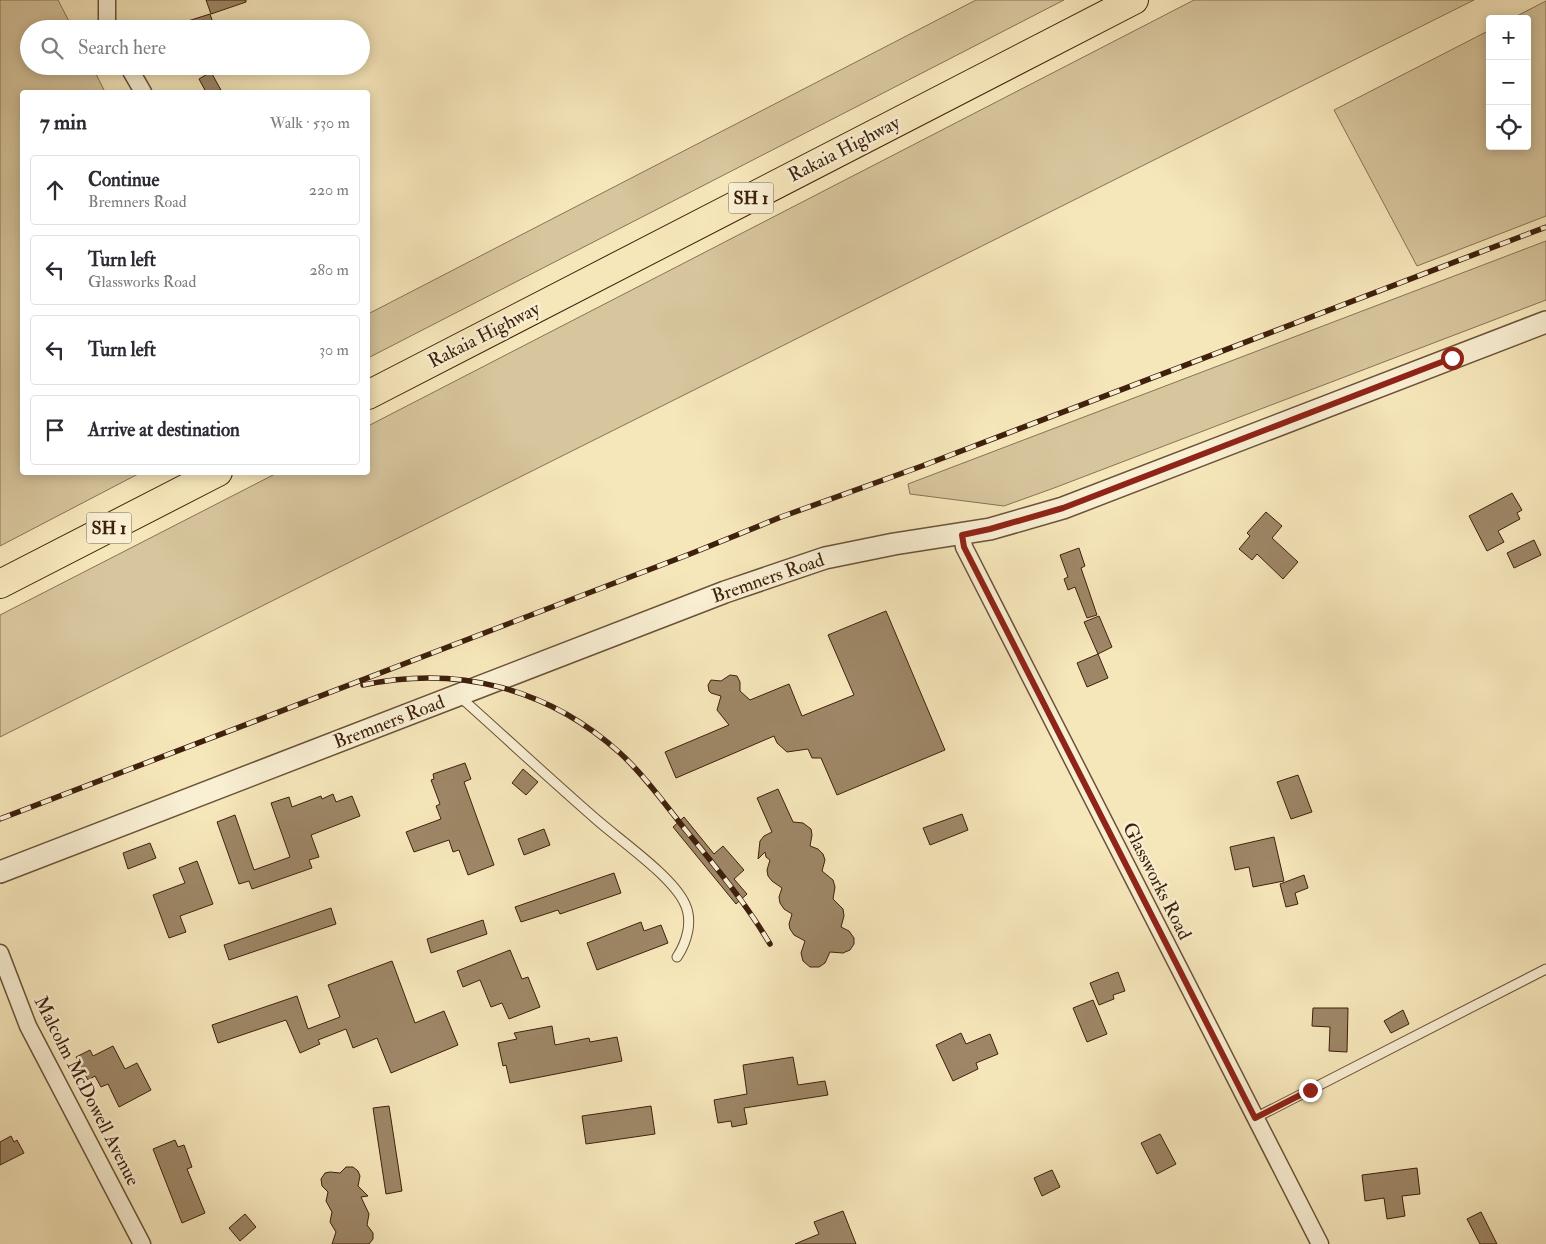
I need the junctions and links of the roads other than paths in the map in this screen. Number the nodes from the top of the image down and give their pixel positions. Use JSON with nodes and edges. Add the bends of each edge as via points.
{"nodes":[{"id":1,"x":107,"y":0,"type":"edge"},
{"id":2,"x":1134,"y":0,"type":"edge"},
{"id":3,"x":107,"y":20,"type":"edge"},
{"id":4,"x":133,"y":75,"type":"edge"},
{"id":5,"x":141,"y":90,"type":"edge"},
{"id":6,"x":1546,"y":322,"type":"edge"},
{"id":7,"x":370,"y":395,"type":"edge"},
{"id":8,"x":212,"y":475,"type":"edge"},
{"id":9,"x":962,"y":535,"type":"junction"},
{"id":10,"x":0,"y":584,"type":"edge"},
{"id":11,"x":459,"y":695,"type":"junction"},
{"id":12,"x":0,"y":872,"type":"edge"},
{"id":13,"x":0,"y":953,"type":"edge"},
{"id":14,"x":677,"y":957,"type":"dead end"},
{"id":15,"x":1546,"y":969,"type":"edge"},
{"id":16,"x":1255,"y":1118,"type":"junction"},
{"id":17,"x":142,"y":1244,"type":"edge"},
{"id":18,"x":1320,"y":1244,"type":"edge"}],
"edges":[{"from":1,"to":3,"type":"street"},
{"from":2,"to":7,"type":"highway","name":"Rakaia Highway","number":"SH 1"},
{"from":4,"to":5,"type":"street"},
{"from":6,"to":9,"type":"street","name":"Bremners Road","via":[[1063,508]]},
{"from":8,"to":10,"type":"highway","number":"SH 1"},
{"from":9,"to":11,"type":"street","name":"Bremners Road","via":[[867,549],[790,568]]},
{"from":9,"to":16,"type":"street","name":"Glassworks Road","via":[[964,547]]},
{"from":11,"to":12,"type":"street","name":"Bremners Road"},
{"from":11,"to":14,"type":"lane","via":[[668,880],[686,905],[689,927]]},
{"from":13,"to":17,"type":"street","name":"Malcolm McDowell Avenue","via":[[28,1026]]},
{"from":15,"to":16,"type":"lane"},
{"from":16,"to":18,"type":"street","name":"Glassworks Road"}]}
